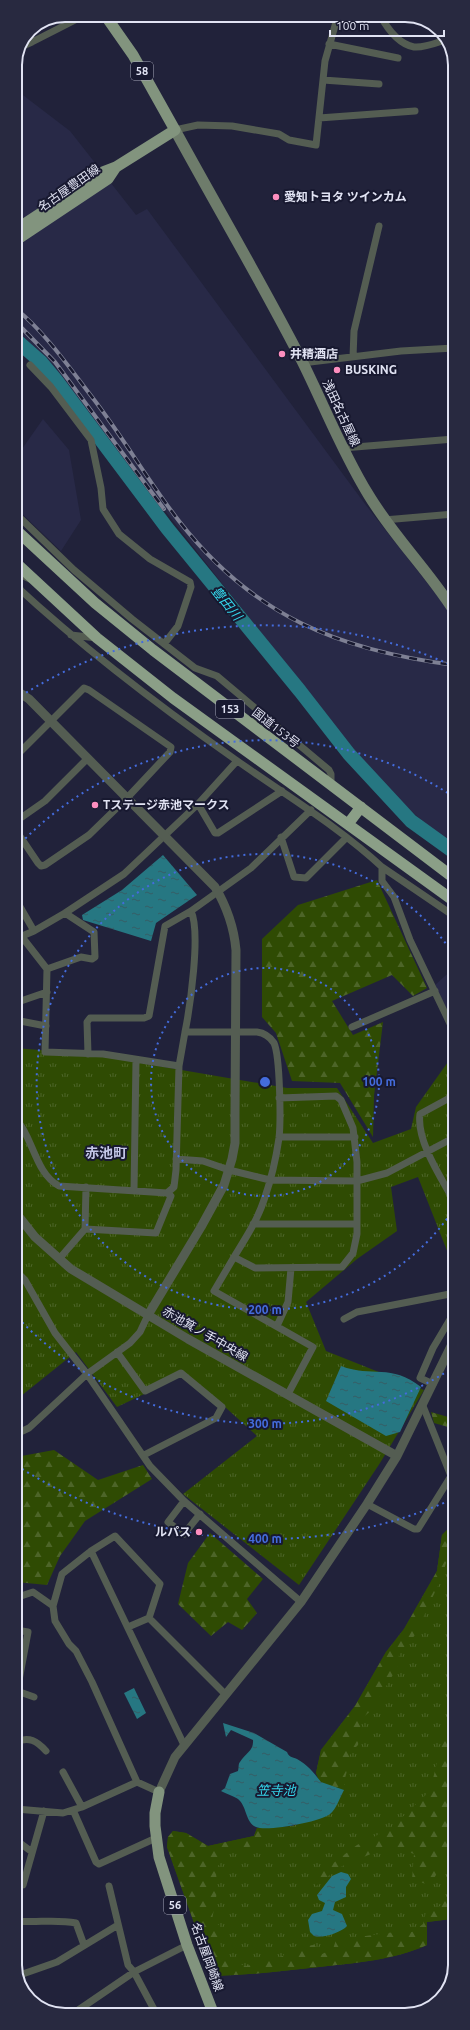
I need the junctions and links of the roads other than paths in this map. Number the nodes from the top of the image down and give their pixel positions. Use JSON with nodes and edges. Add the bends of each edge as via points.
{"nodes":[{"id":1,"x":71,"y":22,"type":"edge"},
{"id":2,"x":110,"y":22,"type":"edge"},
{"id":3,"x":336,"y":22,"type":"edge"},
{"id":4,"x":384,"y":22,"type":"edge"},
{"id":5,"x":31,"y":39,"type":"edge"},
{"id":6,"x":441,"y":41,"type":"edge"},
{"id":7,"x":32,"y":42,"type":"junction"},
{"id":8,"x":27,"y":44,"type":"edge"},
{"id":9,"x":329,"y":44,"type":"junction"},
{"id":10,"x":398,"y":58,"type":"dead end"},
{"id":11,"x":323,"y":80,"type":"junction"},
{"id":12,"x":379,"y":84,"type":"dead end"},
{"id":13,"x":415,"y":111,"type":"dead end"},
{"id":14,"x":319,"y":118,"type":"junction"},
{"id":15,"x":179,"y":128,"type":"junction"},
{"id":16,"x":106,"y":176,"type":"junction"},
{"id":17,"x":22,"y":226,"type":"edge"},
{"id":18,"x":379,"y":226,"type":"dead end"},
{"id":19,"x":22,"y":236,"type":"edge"},
{"id":20,"x":448,"y":349,"type":"edge"},
{"id":21,"x":353,"y":357,"type":"junction"},
{"id":22,"x":302,"y":363,"type":"junction"},
{"id":23,"x":30,"y":365,"type":"dead end"},
{"id":24,"x":448,"y":439,"type":"edge"},
{"id":25,"x":344,"y":448,"type":"junction"},
{"id":26,"x":448,"y":515,"type":"edge"},
{"id":27,"x":22,"y":520,"type":"edge"},
{"id":28,"x":384,"y":520,"type":"junction"},
{"id":29,"x":22,"y":535,"type":"edge"},
{"id":30,"x":22,"y":569,"type":"edge"},
{"id":31,"x":22,"y":575,"type":"edge"},
{"id":32,"x":34,"y":580,"type":"junction"},
{"id":33,"x":22,"y":591,"type":"edge"},
{"id":34,"x":108,"y":599,"type":"junction"},
{"id":35,"x":448,"y":602,"type":"edge"},
{"id":36,"x":95,"y":603,"type":"junction"},
{"id":37,"x":71,"y":635,"type":"junction"},
{"id":38,"x":97,"y":638,"type":"junction"},
{"id":39,"x":164,"y":644,"type":"junction"},
{"id":40,"x":186,"y":662,"type":"junction"},
{"id":41,"x":173,"y":666,"type":"junction"},
{"id":42,"x":22,"y":694,"type":"edge"},
{"id":43,"x":265,"y":717,"type":"junction"},
{"id":44,"x":51,"y":722,"type":"junction"},
{"id":45,"x":247,"y":722,"type":"junction"},
{"id":46,"x":22,"y":750,"type":"edge"},
{"id":47,"x":87,"y":759,"type":"junction"},
{"id":48,"x":238,"y":761,"type":"junction"},
{"id":49,"x":282,"y":776,"type":"junction"},
{"id":50,"x":331,"y":786,"type":"junction"},
{"id":51,"x":282,"y":791,"type":"junction"},
{"id":52,"x":290,"y":797,"type":"junction"},
{"id":53,"x":127,"y":798,"type":"junction"},
{"id":54,"x":198,"y":804,"type":"junction"},
{"id":55,"x":361,"y":807,"type":"junction"},
{"id":56,"x":311,"y":810,"type":"junction"},
{"id":57,"x":22,"y":817,"type":"edge"},
{"id":58,"x":347,"y":823,"type":"junction"},
{"id":59,"x":334,"y":828,"type":"junction"},
{"id":60,"x":166,"y":836,"type":"junction"},
{"id":61,"x":281,"y":837,"type":"junction"},
{"id":62,"x":346,"y":838,"type":"junction"},
{"id":63,"x":22,"y":839,"type":"edge"},
{"id":64,"x":382,"y":867,"type":"junction"},
{"id":65,"x":448,"y":873,"type":"edge"},
{"id":66,"x":421,"y":877,"type":"junction"},
{"id":67,"x":218,"y":892,"type":"junction"},
{"id":68,"x":422,"y":894,"type":"junction"},
{"id":69,"x":448,"y":897,"type":"edge"},
{"id":70,"x":22,"y":910,"type":"edge"},
{"id":71,"x":190,"y":911,"type":"junction"},
{"id":72,"x":448,"y":912,"type":"edge"},
{"id":73,"x":65,"y":913,"type":"junction"},
{"id":74,"x":34,"y":931,"type":"junction"},
{"id":75,"x":22,"y":937,"type":"edge"},
{"id":76,"x":22,"y":941,"type":"edge"},
{"id":77,"x":47,"y":969,"type":"junction"},
{"id":78,"x":47,"y":992,"type":"junction"},
{"id":79,"x":434,"y":992,"type":"junction"},
{"id":80,"x":22,"y":1001,"type":"edge"},
{"id":81,"x":448,"y":1020,"type":"edge"},
{"id":82,"x":22,"y":1021,"type":"edge"},
{"id":83,"x":46,"y":1026,"type":"junction"},
{"id":84,"x":352,"y":1027,"type":"dead end"},
{"id":85,"x":185,"y":1032,"type":"junction"},
{"id":86,"x":235,"y":1032,"type":"junction"},
{"id":87,"x":88,"y":1054,"type":"junction"},
{"id":88,"x":136,"y":1060,"type":"junction"},
{"id":89,"x":179,"y":1066,"type":"junction"},
{"id":90,"x":279,"y":1098,"type":"junction"},
{"id":91,"x":448,"y":1099,"type":"edge"},
{"id":92,"x":22,"y":1128,"type":"edge"},
{"id":93,"x":279,"y":1137,"type":"junction"},
{"id":94,"x":355,"y":1138,"type":"junction"},
{"id":95,"x":448,"y":1141,"type":"edge"},
{"id":96,"x":428,"y":1151,"type":"junction"},
{"id":97,"x":176,"y":1159,"type":"junction"},
{"id":98,"x":229,"y":1170,"type":"junction"},
{"id":99,"x":270,"y":1180,"type":"junction"},
{"id":100,"x":356,"y":1181,"type":"junction"},
{"id":101,"x":86,"y":1187,"type":"junction"},
{"id":102,"x":134,"y":1190,"type":"junction"},
{"id":103,"x":448,"y":1190,"type":"edge"},
{"id":104,"x":167,"y":1193,"type":"junction"},
{"id":105,"x":22,"y":1221,"type":"edge"},
{"id":106,"x":254,"y":1224,"type":"junction"},
{"id":107,"x":357,"y":1224,"type":"junction"},
{"id":108,"x":84,"y":1229,"type":"junction"},
{"id":109,"x":234,"y":1257,"type":"junction"},
{"id":110,"x":58,"y":1259,"type":"junction"},
{"id":111,"x":291,"y":1268,"type":"junction"},
{"id":112,"x":22,"y":1277,"type":"edge"},
{"id":113,"x":448,"y":1294,"type":"edge"},
{"id":114,"x":148,"y":1315,"type":"junction"},
{"id":115,"x":344,"y":1319,"type":"dead end"},
{"id":116,"x":448,"y":1323,"type":"edge"},
{"id":117,"x":277,"y":1326,"type":"junction"},
{"id":118,"x":117,"y":1352,"type":"junction"},
{"id":119,"x":448,"y":1353,"type":"edge"},
{"id":120,"x":87,"y":1374,"type":"junction"},
{"id":121,"x":433,"y":1384,"type":"junction"},
{"id":122,"x":288,"y":1394,"type":"junction"},
{"id":123,"x":423,"y":1406,"type":"junction"},
{"id":124,"x":22,"y":1431,"type":"edge"},
{"id":125,"x":144,"y":1455,"type":"junction"},
{"id":126,"x":397,"y":1456,"type":"junction"},
{"id":127,"x":448,"y":1468,"type":"edge"},
{"id":128,"x":448,"y":1481,"type":"edge"},
{"id":129,"x":184,"y":1501,"type":"junction"},
{"id":130,"x":367,"y":1504,"type":"junction"},
{"id":131,"x":200,"y":1514,"type":"junction"},
{"id":132,"x":91,"y":1551,"type":"junction"},
{"id":133,"x":22,"y":1596,"type":"edge"},
{"id":134,"x":301,"y":1602,"type":"junction"},
{"id":135,"x":53,"y":1606,"type":"junction"},
{"id":136,"x":149,"y":1618,"type":"junction"},
{"id":137,"x":128,"y":1627,"type":"junction"},
{"id":138,"x":22,"y":1631,"type":"edge"},
{"id":139,"x":22,"y":1665,"type":"edge"},
{"id":140,"x":22,"y":1693,"type":"edge"},
{"id":141,"x":226,"y":1695,"type":"junction"},
{"id":142,"x":34,"y":1697,"type":"dead end"},
{"id":143,"x":22,"y":1739,"type":"edge"},
{"id":144,"x":184,"y":1745,"type":"junction"},
{"id":145,"x":46,"y":1751,"type":"dead end"},
{"id":146,"x":64,"y":1772,"type":"dead end"},
{"id":147,"x":137,"y":1782,"type":"junction"},
{"id":148,"x":159,"y":1792,"type":"junction"},
{"id":149,"x":82,"y":1807,"type":"junction"},
{"id":150,"x":22,"y":1809,"type":"edge"},
{"id":151,"x":73,"y":1810,"type":"junction"},
{"id":152,"x":44,"y":1811,"type":"junction"},
{"id":153,"x":156,"y":1838,"type":"junction"},
{"id":154,"x":22,"y":1844,"type":"edge"},
{"id":155,"x":32,"y":1852,"type":"junction"},
{"id":156,"x":22,"y":1886,"type":"edge"},
{"id":157,"x":109,"y":1886,"type":"dead end"},
{"id":158,"x":22,"y":1922,"type":"edge"},
{"id":159,"x":118,"y":1925,"type":"junction"},
{"id":160,"x":187,"y":1944,"type":"junction"},
{"id":161,"x":84,"y":1945,"type":"junction"},
{"id":162,"x":134,"y":1972,"type":"junction"},
{"id":163,"x":23,"y":1974,"type":"edge"},
{"id":164,"x":81,"y":2008,"type":"edge"},
{"id":165,"x":153,"y":2008,"type":"edge"},
{"id":166,"x":212,"y":2008,"type":"edge"}],
"edges":[{"from":1,"to":7,"type":"street"},
{"from":2,"to":15,"type":"main road","number":"58"},
{"from":3,"to":9,"type":"street"},
{"from":4,"to":6,"type":"street","via":[[388,31],[414,47]]},
{"from":5,"to":7,"type":"street"},
{"from":7,"to":8,"type":"street"},
{"from":9,"to":10,"type":"street"},
{"from":9,"to":11,"type":"street"},
{"from":11,"to":12,"type":"street"},
{"from":11,"to":14,"type":"street"},
{"from":13,"to":14,"type":"street"},
{"from":14,"to":15,"type":"street","via":[[317,143],[313,146],[289,140],[279,134],[232,126],[198,125]]},
{"from":15,"to":16,"type":"main road","name":"名古屋豊田線","via":[[116,167]]},
{"from":15,"to":22,"type":"main road","name":"浅田名古屋線"},
{"from":16,"to":17,"type":"main road","name":"名古屋豊田線"},
{"from":16,"to":19,"type":"main road","name":"名古屋豊田線"},
{"from":18,"to":21,"type":"street","via":[[354,331]]},
{"from":20,"to":21,"type":"street"},
{"from":21,"to":22,"type":"street"},
{"from":22,"to":25,"type":"main road","name":"浅田名古屋線"},
{"from":23,"to":39,"type":"street","via":[[51,387],[91,440],[103,508],[119,534],[150,559],[190,582],[191,587],[178,626]]},
{"from":24,"to":25,"type":"street"},
{"from":25,"to":28,"type":"main road","name":"浅田名古屋線","via":[[367,494]]},
{"from":26,"to":28,"type":"street"},
{"from":27,"to":34,"type":"street"},
{"from":28,"to":35,"type":"main road","name":"浅田名古屋線"},
{"from":29,"to":36,"type":"highway","name":"国道153号","number":"153"},
{"from":30,"to":32,"type":"highway","number":"153"},
{"from":31,"to":32,"type":"street"},
{"from":32,"to":38,"type":"highway","number":"153"},
{"from":33,"to":37,"type":"street"},
{"from":34,"to":36,"type":"street"},
{"from":34,"to":39,"type":"street"},
{"from":36,"to":41,"type":"highway","name":"国道153号","number":"153"},
{"from":37,"to":38,"type":"street"},
{"from":37,"to":48,"type":"street"},
{"from":38,"to":49,"type":"highway","number":"153","via":[[173,698]]},
{"from":39,"to":40,"type":"street"},
{"from":40,"to":41,"type":"street"},
{"from":40,"to":43,"type":"street","via":[[218,676]]},
{"from":41,"to":45,"type":"highway","name":"国道153号","number":"153"},
{"from":42,"to":44,"type":"street"},
{"from":43,"to":45,"type":"street"},
{"from":43,"to":50,"type":"street","via":[[329,770]]},
{"from":44,"to":46,"type":"street"},
{"from":44,"to":47,"type":"street"},
{"from":44,"to":53,"type":"street","via":[[84,688],[171,747],[170,752]]},
{"from":45,"to":50,"type":"highway","name":"国道153号","number":"153"},
{"from":47,"to":53,"type":"street"},
{"from":47,"to":57,"type":"street","via":[[45,800]]},
{"from":48,"to":51,"type":"street"},
{"from":48,"to":54,"type":"street"},
{"from":49,"to":52,"type":"street"},
{"from":49,"to":58,"type":"highway","number":"153"},
{"from":50,"to":55,"type":"highway","name":"国道153号","number":"153"},
{"from":51,"to":52,"type":"street"},
{"from":51,"to":54,"type":"street","via":[[218,833],[215,833]]},
{"from":52,"to":56,"type":"street"},
{"from":53,"to":60,"type":"street"},
{"from":53,"to":63,"type":"street","via":[[89,835],[43,866],[38,863]]},
{"from":54,"to":60,"type":"street"},
{"from":55,"to":58,"type":"highway"},
{"from":55,"to":65,"type":"highway","name":"国道153号","number":"153"},
{"from":56,"to":59,"type":"street"},
{"from":56,"to":61,"type":"street"},
{"from":58,"to":59,"type":"street"},
{"from":58,"to":66,"type":"highway","number":"153"},
{"from":59,"to":62,"type":"street"},
{"from":60,"to":67,"type":"street"},
{"from":60,"to":73,"type":"street","via":[[124,874]]},
{"from":61,"to":62,"type":"street","via":[[294,877],[306,878]]},
{"from":61,"to":67,"type":"street","via":[[251,868]]},
{"from":62,"to":64,"type":"street"},
{"from":64,"to":68,"type":"street"},
{"from":64,"to":79,"type":"street","via":[[382,881],[394,897]]},
{"from":66,"to":68,"type":"street"},
{"from":66,"to":69,"type":"highway","number":"153"},
{"from":67,"to":71,"type":"street"},
{"from":67,"to":86,"type":"street","via":[[230,918],[235,942]]},
{"from":68,"to":72,"type":"street"},
{"from":70,"to":74,"type":"street"},
{"from":71,"to":85,"type":"street","via":[[194,925],[193,971],[191,1003]]},
{"from":71,"to":87,"type":"street","via":[[165,926],[149,1016],[90,1018],[87,1022]]},
{"from":73,"to":74,"type":"street"},
{"from":73,"to":77,"type":"street","via":[[94,932],[95,957],[81,957]]},
{"from":74,"to":75,"type":"street"},
{"from":76,"to":77,"type":"street"},
{"from":77,"to":78,"type":"street"},
{"from":78,"to":80,"type":"street"},
{"from":78,"to":83,"type":"street"},
{"from":79,"to":81,"type":"street"},
{"from":79,"to":84,"type":"street"},
{"from":82,"to":83,"type":"street"},
{"from":83,"to":87,"type":"street","via":[[45,1052]]},
{"from":85,"to":86,"type":"street"},
{"from":85,"to":89,"type":"street"},
{"from":86,"to":90,"type":"street","via":[[262,1032],[272,1040],[275,1045]]},
{"from":86,"to":98,"type":"street","via":[[235,1143]]},
{"from":87,"to":88,"type":"street"},
{"from":88,"to":89,"type":"street"},
{"from":88,"to":102,"type":"street"},
{"from":89,"to":97,"type":"street"},
{"from":90,"to":93,"type":"street"},
{"from":90,"to":94,"type":"street","via":[[336,1096],[341,1100]]},
{"from":91,"to":96,"type":"street","via":[[420,1114],[420,1131]]},
{"from":92,"to":101,"type":"street","via":[[52,1182],[59,1186]]},
{"from":93,"to":94,"type":"street"},
{"from":93,"to":99,"type":"street"},
{"from":94,"to":100,"type":"street"},
{"from":95,"to":96,"type":"street"},
{"from":96,"to":100,"type":"street","via":[[387,1173]]},
{"from":96,"to":103,"type":"street"},
{"from":97,"to":98,"type":"street","via":[[203,1161]]},
{"from":97,"to":104,"type":"street","via":[[174,1187]]},
{"from":98,"to":99,"type":"street"},
{"from":98,"to":114,"type":"street","via":[[224,1185],[201,1227]]},
{"from":99,"to":100,"type":"street"},
{"from":99,"to":106,"type":"street"},
{"from":100,"to":107,"type":"street"},
{"from":101,"to":102,"type":"street"},
{"from":101,"to":108,"type":"street"},
{"from":102,"to":104,"type":"street"},
{"from":104,"to":108,"type":"street","via":[[171,1196],[156,1233]]},
{"from":105,"to":110,"type":"street","name":"赤池箕ノ手中央線"},
{"from":106,"to":107,"type":"street"},
{"from":106,"to":109,"type":"street"},
{"from":107,"to":111,"type":"street","via":[[353,1253],[342,1267]]},
{"from":108,"to":110,"type":"street"},
{"from":109,"to":111,"type":"street","via":[[255,1268]]},
{"from":109,"to":117,"type":"street","via":[[214,1291]]},
{"from":110,"to":114,"type":"street","name":"赤池箕ノ手中央線"},
{"from":111,"to":117,"type":"street","via":[[288,1302]]},
{"from":112,"to":120,"type":"street","via":[[55,1333]]},
{"from":113,"to":115,"type":"street","via":[[356,1312]]},
{"from":114,"to":118,"type":"street","via":[[140,1332]]},
{"from":114,"to":122,"type":"street","name":"赤池箕ノ手中央線"},
{"from":116,"to":121,"type":"street","via":[[420,1378]]},
{"from":117,"to":122,"type":"street","via":[[313,1347]]},
{"from":118,"to":120,"type":"street"},
{"from":118,"to":125,"type":"street","via":[[146,1391],[181,1373],[222,1407],[216,1418]]},
{"from":119,"to":121,"type":"street"},
{"from":120,"to":124,"type":"street","via":[[29,1428]]},
{"from":120,"to":125,"type":"street"},
{"from":121,"to":123,"type":"street"},
{"from":122,"to":126,"type":"street","name":"赤池箕ノ手中央線"},
{"from":123,"to":126,"type":"street"},
{"from":123,"to":127,"type":"street"},
{"from":125,"to":129,"type":"street","via":[[150,1466]]},
{"from":126,"to":130,"type":"street"},
{"from":128,"to":130,"type":"street","via":[[418,1529]]},
{"from":129,"to":131,"type":"street"},
{"from":129,"to":131,"type":"street","via":[[168,1522],[184,1534]]},
{"from":130,"to":134,"type":"street"},
{"from":131,"to":134,"type":"street"},
{"from":132,"to":135,"type":"street","via":[[62,1574]]},
{"from":132,"to":136,"type":"street","via":[[115,1536],[160,1584]]},
{"from":132,"to":137,"type":"street"},
{"from":133,"to":135,"type":"street","via":[[33,1592]]},
{"from":134,"to":141,"type":"street"},
{"from":135,"to":147,"type":"street","via":[[54,1621],[76,1652],[92,1682]]},
{"from":136,"to":137,"type":"street"},
{"from":136,"to":141,"type":"street"},
{"from":137,"to":144,"type":"street"},
{"from":138,"to":139,"type":"street","via":[[28,1632]]},
{"from":140,"to":142,"type":"street"},
{"from":141,"to":144,"type":"street"},
{"from":143,"to":145,"type":"street","via":[[31,1739]]},
{"from":144,"to":148,"type":"street","via":[[167,1772]]},
{"from":146,"to":149,"type":"street"},
{"from":147,"to":148,"type":"street"},
{"from":147,"to":149,"type":"street"},
{"from":148,"to":153,"type":"main road","name":"名古屋岡崎線","number":"56","via":[[155,1813]]},
{"from":149,"to":151,"type":"street"},
{"from":150,"to":152,"type":"street"},
{"from":151,"to":152,"type":"street","via":[[63,1813]]},
{"from":151,"to":153,"type":"street","via":[[99,1864]]},
{"from":152,"to":155,"type":"street"},
{"from":153,"to":160,"type":"main road","name":"名古屋岡崎線","number":"56","via":[[159,1857]]},
{"from":154,"to":155,"type":"street"},
{"from":155,"to":156,"type":"street"},
{"from":157,"to":159,"type":"street"},
{"from":158,"to":161,"type":"street","via":[[76,1923]]},
{"from":159,"to":161,"type":"street"},
{"from":159,"to":162,"type":"street","via":[[128,1965]]},
{"from":160,"to":162,"type":"street"},
{"from":160,"to":166,"type":"main road","name":"名古屋岡崎線","number":"56"},
{"from":161,"to":163,"type":"street","via":[[58,1962]]},
{"from":162,"to":164,"type":"street"},
{"from":162,"to":165,"type":"street"}]}
